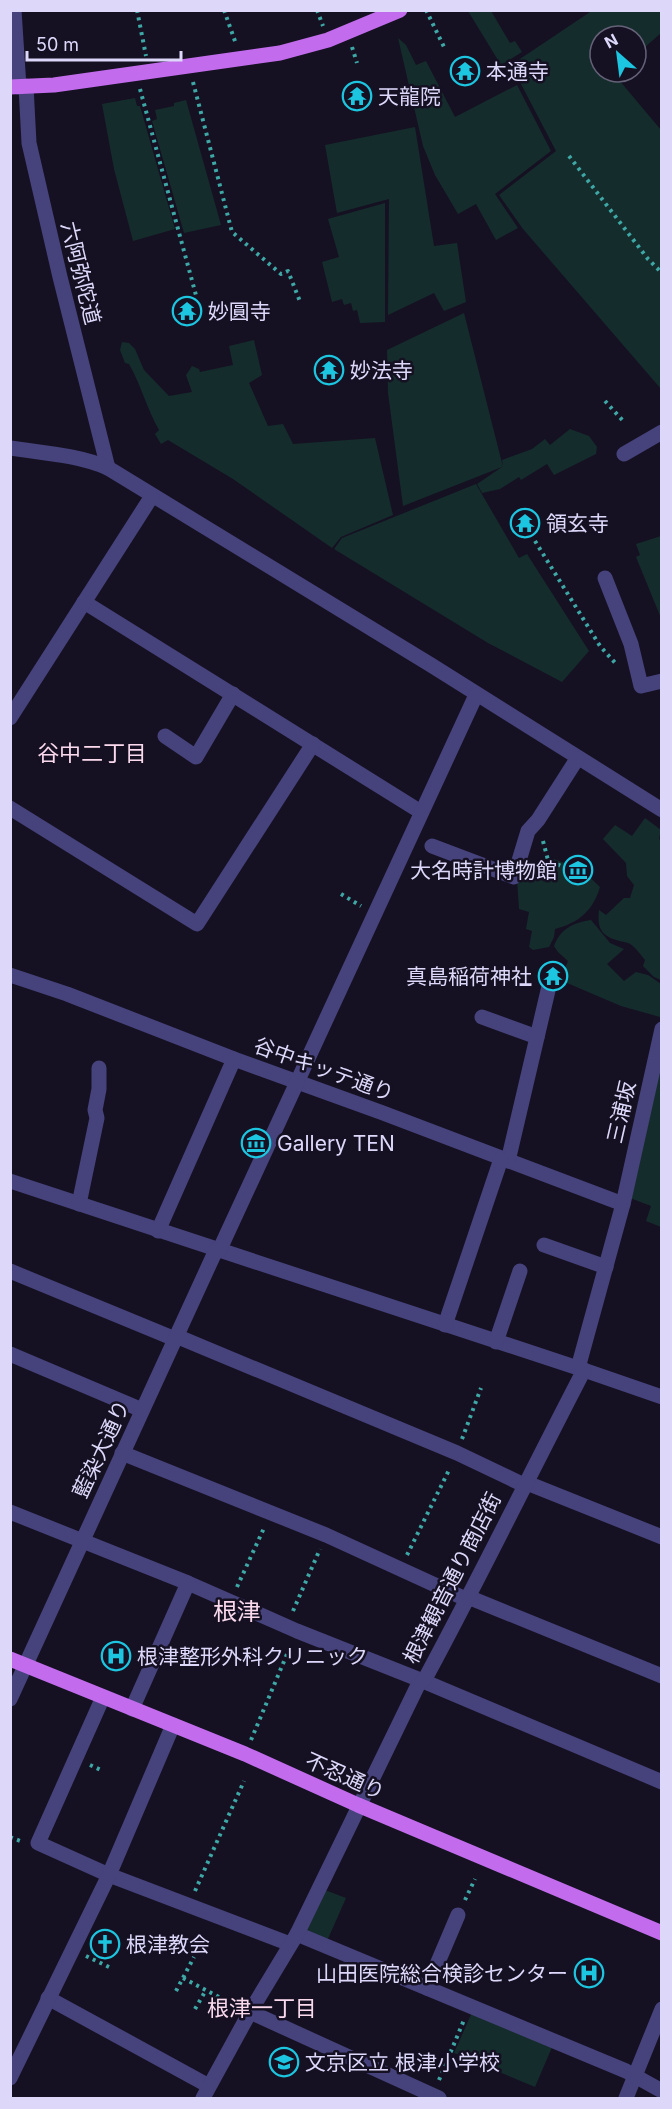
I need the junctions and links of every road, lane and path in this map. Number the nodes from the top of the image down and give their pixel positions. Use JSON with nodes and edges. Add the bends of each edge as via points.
{"nodes":[{"id":1,"x":14,"y":10,"type":"edge"},
{"id":2,"x":137,"y":10,"type":"edge"},
{"id":3,"x":224,"y":10,"type":"edge"},
{"id":4,"x":400,"y":10,"type":"edge"},
{"id":5,"x":426,"y":10,"type":"edge"},
{"id":6,"x":352,"y":46,"type":"dead end"},
{"id":7,"x":444,"y":47,"type":"dead end"},
{"id":8,"x":241,"y":58,"type":"junction"},
{"id":9,"x":146,"y":60,"type":"dead end"},
{"id":10,"x":357,"y":63,"type":"dead end"},
{"id":11,"x":192,"y":78,"type":"dead end"},
{"id":12,"x":19,"y":86,"type":"edge"},
{"id":13,"x":139,"y":88,"type":"dead end"},
{"id":14,"x":569,"y":156,"type":"dead end"},
{"id":15,"x":662,"y":273,"type":"edge"},
{"id":16,"x":197,"y":299,"type":"dead end"},
{"id":17,"x":301,"y":304,"type":"dead end"},
{"id":18,"x":605,"y":401,"type":"dead end"},
{"id":19,"x":625,"y":423,"type":"dead end"},
{"id":20,"x":662,"y":432,"type":"edge"},
{"id":21,"x":10,"y":448,"type":"edge"},
{"id":22,"x":624,"y":453,"type":"dead end"},
{"id":23,"x":108,"y":468,"type":"junction"},
{"id":24,"x":152,"y":496,"type":"junction"},
{"id":25,"x":535,"y":541,"type":"dead end"},
{"id":26,"x":605,"y":578,"type":"dead end"},
{"id":27,"x":84,"y":602,"type":"junction"},
{"id":28,"x":639,"y":676,"type":"junction"},
{"id":29,"x":662,"y":681,"type":"edge"},
{"id":30,"x":233,"y":694,"type":"junction"},
{"id":31,"x":476,"y":695,"type":"junction"},
{"id":32,"x":10,"y":718,"type":"edge"},
{"id":33,"x":165,"y":736,"type":"dead end"},
{"id":34,"x":313,"y":744,"type":"junction"},
{"id":35,"x":577,"y":759,"type":"junction"},
{"id":36,"x":10,"y":808,"type":"edge"},
{"id":37,"x":662,"y":810,"type":"edge"},
{"id":38,"x":421,"y":812,"type":"junction"},
{"id":39,"x":538,"y":820,"type":"junction"},
{"id":40,"x":432,"y":846,"type":"dead end"},
{"id":41,"x":572,"y":871,"type":"dead end"},
{"id":42,"x":341,"y":894,"type":"dead end"},
{"id":43,"x":361,"y":906,"type":"dead end"},
{"id":44,"x":10,"y":975,"type":"edge"},
{"id":45,"x":550,"y":982,"type":"dead end"},
{"id":46,"x":482,"y":1017,"type":"dead end"},
{"id":47,"x":662,"y":1029,"type":"edge"},
{"id":48,"x":537,"y":1037,"type":"junction"},
{"id":49,"x":234,"y":1059,"type":"junction"},
{"id":50,"x":99,"y":1068,"type":"dead end"},
{"id":51,"x":297,"y":1082,"type":"junction"},
{"id":52,"x":505,"y":1160,"type":"junction"},
{"id":53,"x":10,"y":1182,"type":"edge"},
{"id":54,"x":79,"y":1204,"type":"junction"},
{"id":55,"x":623,"y":1204,"type":"junction"},
{"id":56,"x":158,"y":1231,"type":"junction"},
{"id":57,"x":544,"y":1245,"type":"dead end"},
{"id":58,"x":218,"y":1251,"type":"junction"},
{"id":59,"x":606,"y":1267,"type":"junction"},
{"id":60,"x":10,"y":1271,"type":"edge"},
{"id":61,"x":520,"y":1271,"type":"dead end"},
{"id":62,"x":445,"y":1325,"type":"junction"},
{"id":63,"x":175,"y":1337,"type":"junction"},
{"id":64,"x":496,"y":1342,"type":"junction"},
{"id":65,"x":10,"y":1354,"type":"edge"},
{"id":66,"x":581,"y":1369,"type":"junction"},
{"id":67,"x":481,"y":1388,"type":"dead end"},
{"id":68,"x":662,"y":1397,"type":"edge"},
{"id":69,"x":142,"y":1410,"type":"junction"},
{"id":70,"x":122,"y":1453,"type":"junction"},
{"id":71,"x":457,"y":1453,"type":"junction"},
{"id":72,"x":524,"y":1485,"type":"junction"},
{"id":73,"x":10,"y":1512,"type":"edge"},
{"id":74,"x":271,"y":1514,"type":"junction"},
{"id":75,"x":326,"y":1535,"type":"junction"},
{"id":76,"x":662,"y":1537,"type":"edge"},
{"id":77,"x":82,"y":1540,"type":"junction"},
{"id":78,"x":400,"y":1569,"type":"junction"},
{"id":79,"x":188,"y":1583,"type":"junction"},
{"id":80,"x":468,"y":1600,"type":"junction"},
{"id":81,"x":230,"y":1601,"type":"junction"},
{"id":82,"x":292,"y":1628,"type":"junction"},
{"id":83,"x":10,"y":1659,"type":"edge"},
{"id":84,"x":27,"y":1665,"type":"junction"},
{"id":85,"x":662,"y":1676,"type":"edge"},
{"id":86,"x":423,"y":1681,"type":"junction"},
{"id":87,"x":103,"y":1697,"type":"junction"},
{"id":88,"x":10,"y":1699,"type":"edge"},
{"id":89,"x":132,"y":1709,"type":"junction"},
{"id":90,"x":172,"y":1725,"type":"junction"},
{"id":91,"x":245,"y":1754,"type":"junction"},
{"id":92,"x":244,"y":1781,"type":"dead end"},
{"id":93,"x":662,"y":1782,"type":"edge"},
{"id":94,"x":358,"y":1805,"type":"junction"},
{"id":95,"x":109,"y":1875,"type":"junction"},
{"id":96,"x":475,"y":1879,"type":"dead end"},
{"id":97,"x":188,"y":1905,"type":"junction"},
{"id":98,"x":458,"y":1915,"type":"joint"},
{"id":99,"x":662,"y":1933,"type":"edge"},
{"id":100,"x":293,"y":1939,"type":"junction"},
{"id":101,"x":72,"y":1949,"type":"junction"},
{"id":102,"x":195,"y":1956,"type":"dead end"},
{"id":103,"x":113,"y":1969,"type":"dead end"},
{"id":104,"x":183,"y":1978,"type":"junction"},
{"id":105,"x":427,"y":1988,"type":"junction"},
{"id":106,"x":206,"y":1990,"type":"junction"},
{"id":107,"x":176,"y":1991,"type":"dead end"},
{"id":108,"x":48,"y":1998,"type":"junction"},
{"id":109,"x":471,"y":2006,"type":"junction"},
{"id":110,"x":195,"y":2009,"type":"dead end"},
{"id":111,"x":662,"y":2010,"type":"edge"},
{"id":112,"x":250,"y":2012,"type":"junction"},
{"id":113,"x":10,"y":2078,"type":"edge"},
{"id":114,"x":634,"y":2078,"type":"junction"},
{"id":115,"x":662,"y":2091,"type":"edge"},
{"id":116,"x":206,"y":2092,"type":"edge"},
{"id":117,"x":435,"y":2097,"type":"edge"},
{"id":118,"x":626,"y":2098,"type":"edge"}],
"edges":[{"from":1,"to":12,"type":"street","name":"六阿弥陀道"},
{"from":2,"to":9,"type":"path"},
{"from":3,"to":8,"type":"path"},
{"from":4,"to":8,"type":"main road","via":[[322,43]]},
{"from":5,"to":7,"type":"path"},
{"from":6,"to":10,"type":"path"},
{"from":8,"to":12,"type":"main road","via":[[118,77]]},
{"from":11,"to":17,"type":"path","via":[[232,232],[281,274],[288,271]]},
{"from":12,"to":23,"type":"street","name":"六阿弥陀道","via":[[60,277]]},
{"from":13,"to":16,"type":"path"},
{"from":14,"to":15,"type":"path"},
{"from":18,"to":19,"type":"path"},
{"from":20,"to":22,"type":"street"},
{"from":21,"to":23,"type":"street","via":[[72,457]]},
{"from":23,"to":24,"type":"street"},
{"from":24,"to":27,"type":"street"},
{"from":24,"to":31,"type":"street"},
{"from":25,"to":28,"type":"path","via":[[600,646],[622,670]]},
{"from":26,"to":28,"type":"street"},
{"from":27,"to":30,"type":"street"},
{"from":27,"to":32,"type":"street"},
{"from":28,"to":29,"type":"street","via":[[641,686]]},
{"from":30,"to":33,"type":"street","via":[[196,757]]},
{"from":30,"to":34,"type":"street"},
{"from":31,"to":35,"type":"street"},
{"from":31,"to":38,"type":"street","name":"藍染大通り"},
{"from":34,"to":36,"type":"street","via":[[197,924]]},
{"from":34,"to":38,"type":"street"},
{"from":35,"to":37,"type":"street"},
{"from":35,"to":39,"type":"street"},
{"from":38,"to":51,"type":"street","name":"藍染大通り"},
{"from":39,"to":40,"type":"street","via":[[528,831],[513,877]]},
{"from":39,"to":41,"type":"path","via":[[548,860]]},
{"from":42,"to":43,"type":"path"},
{"from":44,"to":49,"type":"street","name":"谷中キッテ通り"},
{"from":45,"to":48,"type":"street"},
{"from":46,"to":48,"type":"street"},
{"from":47,"to":55,"type":"street","name":"三浦坂"},
{"from":48,"to":52,"type":"street"},
{"from":49,"to":51,"type":"street","name":"谷中キッテ通り"},
{"from":49,"to":56,"type":"street"},
{"from":50,"to":54,"type":"street","via":[[95,1110],[98,1118]]},
{"from":51,"to":52,"type":"street","name":"谷中キッテ通り"},
{"from":51,"to":58,"type":"street","name":"藍染大通り"},
{"from":52,"to":55,"type":"street","name":"谷中キッテ通り"},
{"from":52,"to":62,"type":"street"},
{"from":53,"to":54,"type":"street"},
{"from":54,"to":56,"type":"street"},
{"from":55,"to":59,"type":"street","name":"三浦坂"},
{"from":56,"to":58,"type":"street"},
{"from":57,"to":59,"type":"street"},
{"from":58,"to":62,"type":"street"},
{"from":58,"to":63,"type":"street","name":"藍染大通り"},
{"from":59,"to":66,"type":"street","name":"根津観音通り商店街"},
{"from":60,"to":63,"type":"street"},
{"from":61,"to":64,"type":"street"},
{"from":62,"to":64,"type":"street"},
{"from":63,"to":69,"type":"street","name":"藍染大通り"},
{"from":63,"to":71,"type":"street"},
{"from":64,"to":66,"type":"street"},
{"from":65,"to":69,"type":"street"},
{"from":66,"to":68,"type":"street"},
{"from":66,"to":72,"type":"street","name":"根津観音通り商店街"},
{"from":67,"to":71,"type":"path"},
{"from":69,"to":70,"type":"street","name":"藍染大通り"},
{"from":70,"to":74,"type":"street"},
{"from":70,"to":77,"type":"street","name":"藍染大通り"},
{"from":71,"to":72,"type":"street"},
{"from":71,"to":78,"type":"path"},
{"from":72,"to":76,"type":"street"},
{"from":72,"to":80,"type":"street","name":"根津観音通り商店街"},
{"from":73,"to":77,"type":"street"},
{"from":74,"to":75,"type":"street"},
{"from":74,"to":81,"type":"path"},
{"from":75,"to":78,"type":"street"},
{"from":75,"to":82,"type":"path"},
{"from":77,"to":79,"type":"street"},
{"from":77,"to":84,"type":"street","name":"藍染大通り"},
{"from":78,"to":80,"type":"street"},
{"from":79,"to":81,"type":"street"},
{"from":79,"to":89,"type":"street"},
{"from":80,"to":85,"type":"street"},
{"from":80,"to":86,"type":"street","name":"根津観音通り商店街"},
{"from":81,"to":82,"type":"street"},
{"from":82,"to":86,"type":"street"},
{"from":82,"to":91,"type":"path"},
{"from":83,"to":84,"type":"main road","name":"不忍通り"},
{"from":84,"to":87,"type":"main road","name":"不忍通り"},
{"from":84,"to":88,"type":"street","name":"藍染大通り"},
{"from":86,"to":93,"type":"street"},
{"from":86,"to":94,"type":"street","name":"根津観音通り商店街","via":[[417,1684]]},
{"from":87,"to":89,"type":"main road","name":"不忍通り"},
{"from":87,"to":95,"type":"street","via":[[38,1843]]},
{"from":89,"to":90,"type":"main road","name":"不忍通り"},
{"from":90,"to":91,"type":"main road","name":"不忍通り"},
{"from":90,"to":95,"type":"street"},
{"from":91,"to":94,"type":"main road","name":"不忍通り"},
{"from":92,"to":97,"type":"path"},
{"from":94,"to":99,"type":"main road","name":"不忍通り"},
{"from":94,"to":100,"type":"street","name":"根津観音通り商店街"},
{"from":95,"to":97,"type":"street"},
{"from":95,"to":101,"type":"street"},
{"from":96,"to":98,"type":"path"},
{"from":97,"to":100,"type":"street"},
{"from":98,"to":105,"type":"street"},
{"from":100,"to":105,"type":"street"},
{"from":100,"to":112,"type":"street","name":"根津観音通り商店街"},
{"from":101,"to":103,"type":"path"},
{"from":101,"to":108,"type":"street"},
{"from":102,"to":104,"type":"path"},
{"from":104,"to":106,"type":"path"},
{"from":104,"to":107,"type":"path"},
{"from":105,"to":109,"type":"street"},
{"from":106,"to":110,"type":"path"},
{"from":106,"to":112,"type":"path"},
{"from":108,"to":113,"type":"street"},
{"from":108,"to":116,"type":"street"},
{"from":109,"to":114,"type":"street"},
{"from":109,"to":117,"type":"path"},
{"from":111,"to":114,"type":"street"},
{"from":112,"to":116,"type":"street","name":"根津観音通り商店街"},
{"from":112,"to":117,"type":"street"},
{"from":114,"to":115,"type":"street"},
{"from":114,"to":118,"type":"street"}]}
